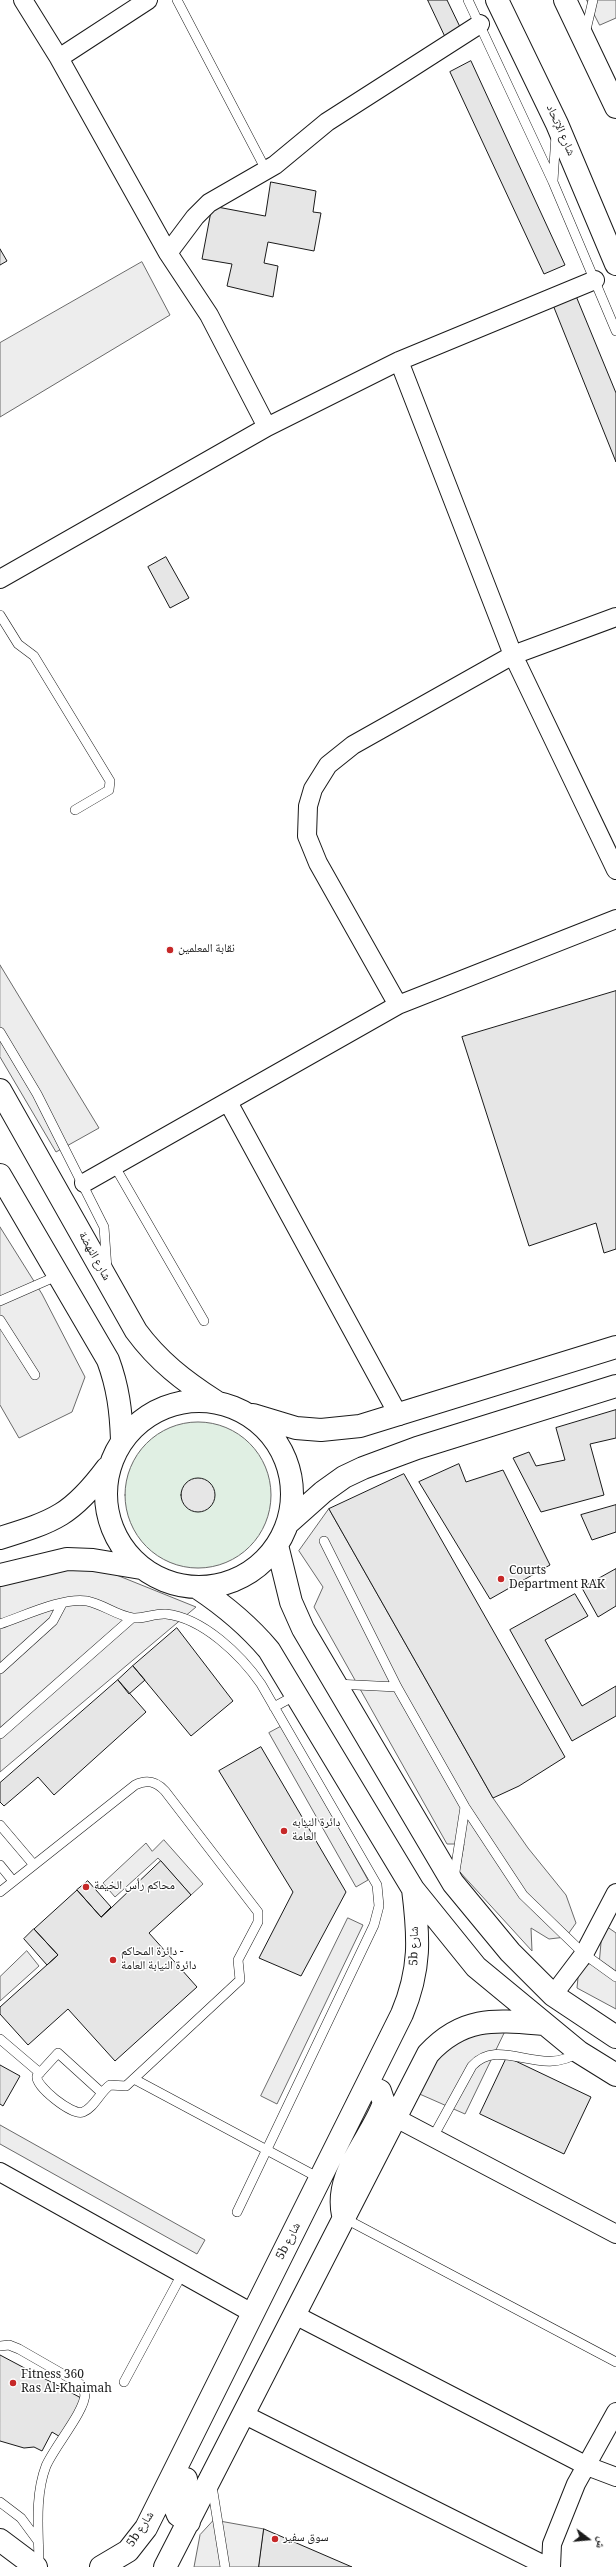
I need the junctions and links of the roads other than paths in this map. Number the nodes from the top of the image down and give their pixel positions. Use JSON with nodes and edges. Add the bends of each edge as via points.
{"nodes":[{"id":1,"x":23,"y":0,"type":"edge"},
{"id":2,"x":148,"y":0,"type":"edge"},
{"id":3,"x":177,"y":0,"type":"edge"},
{"id":4,"x":468,"y":0,"type":"edge"},
{"id":5,"x":497,"y":0,"type":"edge"},
{"id":6,"x":565,"y":0,"type":"edge"},
{"id":7,"x":593,"y":0,"type":"edge"},
{"id":8,"x":480,"y":24,"type":"junction"},
{"id":9,"x":584,"y":39,"type":"junction"},
{"id":10,"x":59,"y":58,"type":"junction"},
{"id":11,"x":614,"y":98,"type":"edge"},
{"id":12,"x":557,"y":124,"type":"junction"},
{"id":13,"x":266,"y":170,"type":"junction"},
{"id":14,"x":553,"y":182,"type":"junction"},
{"id":15,"x":168,"y":253,"type":"junction"},
{"id":16,"x":616,"y":264,"type":"edge"},
{"id":17,"x":595,"y":280,"type":"junction"},
{"id":18,"x":616,"y":331,"type":"edge"},
{"id":19,"x":400,"y":361,"type":"junction"},
{"id":20,"x":268,"y":427,"type":"junction"},
{"id":21,"x":0,"y":579,"type":"edge"},
{"id":22,"x":0,"y":615,"type":"edge"},
{"id":23,"x":616,"y":617,"type":"edge"},
{"id":24,"x":513,"y":655,"type":"junction"},
{"id":25,"x":75,"y":810,"type":"dead end"},
{"id":26,"x":616,"y":870,"type":"edge"},
{"id":27,"x":616,"y":919,"type":"edge"},
{"id":28,"x":398,"y":1005,"type":"junction"},
{"id":29,"x":0,"y":1032,"type":"edge"},
{"id":30,"x":0,"y":1090,"type":"edge"},
{"id":31,"x":228,"y":1102,"type":"junction"},
{"id":32,"x":114,"y":1165,"type":"junction"},
{"id":33,"x":0,"y":1176,"type":"edge"},
{"id":34,"x":84,"y":1183,"type":"junction"},
{"id":35,"x":57,"y":1276,"type":"junction"},
{"id":36,"x":108,"y":1283,"type":"junction"},
{"id":37,"x":0,"y":1301,"type":"edge"},
{"id":38,"x":0,"y":1320,"type":"edge"},
{"id":39,"x":204,"y":1321,"type":"dead end"},
{"id":40,"x":616,"y":1347,"type":"edge"},
{"id":41,"x":35,"y":1375,"type":"dead end"},
{"id":42,"x":616,"y":1386,"type":"edge"},
{"id":43,"x":215,"y":1401,"type":"junction"},
{"id":44,"x":247,"y":1413,"type":"junction"},
{"id":45,"x":399,"y":1416,"type":"junction"},
{"id":46,"x":122,"y":1440,"type":"junction"},
{"id":47,"x":109,"y":1466,"type":"junction"},
{"id":48,"x":288,"y":1524,"type":"junction"},
{"id":49,"x":0,"y":1538,"type":"edge"},
{"id":50,"x":324,"y":1541,"type":"dead end"},
{"id":51,"x":277,"y":1545,"type":"junction"},
{"id":52,"x":141,"y":1568,"type":"junction"},
{"id":53,"x":0,"y":1575,"type":"edge"},
{"id":54,"x":198,"y":1588,"type":"junction"},
{"id":55,"x":62,"y":1604,"type":"junction"},
{"id":56,"x":132,"y":1618,"type":"junction"},
{"id":57,"x":0,"y":1624,"type":"edge"},
{"id":58,"x":0,"y":1668,"type":"edge"},
{"id":59,"x":334,"y":1684,"type":"junction"},
{"id":60,"x":397,"y":1687,"type":"junction"},
{"id":61,"x":296,"y":1694,"type":"junction"},
{"id":62,"x":274,"y":1707,"type":"junction"},
{"id":63,"x":0,"y":1734,"type":"edge"},
{"id":64,"x":464,"y":1806,"type":"junction"},
{"id":65,"x":0,"y":1825,"type":"edge"},
{"id":66,"x":0,"y":1865,"type":"edge"},
{"id":67,"x":34,"y":1865,"type":"junction"},
{"id":68,"x":13,"y":1881,"type":"junction"},
{"id":69,"x":453,"y":1883,"type":"junction"},
{"id":70,"x":413,"y":1889,"type":"junction"},
{"id":71,"x":0,"y":1892,"type":"edge"},
{"id":72,"x":616,"y":1893,"type":"edge"},
{"id":73,"x":584,"y":1954,"type":"junction"},
{"id":74,"x":616,"y":1977,"type":"edge"},
{"id":75,"x":553,"y":1994,"type":"junction"},
{"id":76,"x":542,"y":2024,"type":"junction"},
{"id":77,"x":616,"y":2037,"type":"edge"},
{"id":78,"x":0,"y":2039,"type":"edge"},
{"id":79,"x":579,"y":2052,"type":"junction"},
{"id":80,"x":40,"y":2072,"type":"junction"},
{"id":81,"x":616,"y":2075,"type":"edge"},
{"id":82,"x":134,"y":2078,"type":"junction"},
{"id":83,"x":368,"y":2086,"type":"junction"},
{"id":84,"x":102,"y":2093,"type":"junction"},
{"id":85,"x":394,"y":2117,"type":"junction"},
{"id":86,"x":433,"y":2137,"type":"junction"},
{"id":87,"x":266,"y":2150,"type":"junction"},
{"id":88,"x":0,"y":2172,"type":"edge"},
{"id":89,"x":321,"y":2179,"type":"junction"},
{"id":90,"x":237,"y":2212,"type":"dead end"},
{"id":91,"x":344,"y":2218,"type":"junction"},
{"id":92,"x":616,"y":2234,"type":"edge"},
{"id":93,"x":182,"y":2274,"type":"junction"},
{"id":94,"x":254,"y":2314,"type":"junction"},
{"id":95,"x":295,"y":2315,"type":"junction"},
{"id":96,"x":0,"y":2346,"type":"edge"},
{"id":97,"x":616,"y":2362,"type":"edge"},
{"id":98,"x":124,"y":2382,"type":"dead end"},
{"id":99,"x":208,"y":2405,"type":"junction"},
{"id":100,"x":616,"y":2412,"type":"edge"},
{"id":101,"x":244,"y":2415,"type":"junction"},
{"id":102,"x":587,"y":2466,"type":"junction"},
{"id":103,"x":616,"y":2477,"type":"edge"},
{"id":104,"x":211,"y":2481,"type":"junction"},
{"id":105,"x":0,"y":2502,"type":"edge"},
{"id":106,"x":189,"y":2522,"type":"junction"},
{"id":107,"x":0,"y":2540,"type":"edge"},
{"id":108,"x":39,"y":2542,"type":"junction"},
{"id":109,"x":37,"y":2567,"type":"edge"},
{"id":110,"x":101,"y":2567,"type":"edge"},
{"id":111,"x":165,"y":2567,"type":"edge"},
{"id":112,"x":225,"y":2567,"type":"edge"},
{"id":113,"x":548,"y":2567,"type":"edge"},
{"id":114,"x":551,"y":2567,"type":"edge"}],
"edges":[{"from":1,"to":10,"type":"street"},
{"from":2,"to":10,"type":"street"},
{"from":3,"to":13,"type":"lane"},
{"from":4,"to":8,"type":"lane"},
{"from":5,"to":12,"type":"main road","name":"شارع الإتحاد"},
{"from":6,"to":9,"type":"main road"},
{"from":7,"to":9,"type":"lane"},
{"from":8,"to":13,"type":"street","via":[[327,122]]},
{"from":8,"to":14,"type":"lane"},
{"from":9,"to":11,"type":"main road"},
{"from":10,"to":15,"type":"street"},
{"from":12,"to":14,"type":"lane"},
{"from":12,"to":16,"type":"main road","name":"شارع الإتحاد"},
{"from":13,"to":15,"type":"street","via":[[209,203]]},
{"from":14,"to":17,"type":"lane"},
{"from":15,"to":20,"type":"street","via":[[209,315]]},
{"from":17,"to":18,"type":"lane"},
{"from":17,"to":19,"type":"street"},
{"from":19,"to":20,"type":"street"},
{"from":19,"to":24,"type":"street"},
{"from":20,"to":21,"type":"street"},
{"from":22,"to":25,"type":"lane","via":[[18,644],[34,656],[110,781],[109,790]]},
{"from":23,"to":24,"type":"street"},
{"from":24,"to":26,"type":"street"},
{"from":24,"to":28,"type":"street","via":[[353,745],[328,765],[313,789],[308,806],[307,836],[312,849]]},
{"from":27,"to":28,"type":"street"},
{"from":28,"to":31,"type":"street"},
{"from":29,"to":34,"type":"lane","via":[[37,1094]]},
{"from":30,"to":36,"type":"main road","name":"شارع النهضة"},
{"from":31,"to":32,"type":"street"},
{"from":31,"to":45,"type":"street"},
{"from":32,"to":34,"type":"street"},
{"from":32,"to":39,"type":"lane"},
{"from":33,"to":35,"type":"main road"},
{"from":34,"to":36,"type":"lane","via":[[104,1227]]},
{"from":35,"to":37,"type":"lane"},
{"from":35,"to":46,"type":"main road","via":[[116,1381],[121,1410]]},
{"from":36,"to":43,"type":"main road","name":"شارع النهضة","via":[[151,1350],[185,1381]]},
{"from":38,"to":41,"type":"lane"},
{"from":40,"to":45,"type":"main road"},
{"from":42,"to":48,"type":"main road","via":[[417,1448],[363,1468],[328,1489]]},
{"from":43,"to":44,"type":"main road"},
{"from":43,"to":46,"type":"main road","via":[[189,1400],[163,1407],[140,1420]]},
{"from":44,"to":45,"type":"main road","via":[[296,1428],[321,1430],[360,1426]]},
{"from":44,"to":48,"type":"main road","via":[[271,1434],[287,1461],[292,1492]]},
{"from":46,"to":47,"type":"main road"},
{"from":47,"to":49,"type":"main road","via":[[88,1494],[66,1513],[45,1524]]},
{"from":47,"to":52,"type":"main road","via":[[105,1494],[109,1522],[121,1548]]},
{"from":48,"to":51,"type":"main road"},
{"from":50,"to":60,"type":"lane"},
{"from":51,"to":54,"type":"main road","via":[[262,1563],[243,1577],[221,1586]]},
{"from":51,"to":59,"type":"main road","via":[[292,1602],[303,1630]]},
{"from":52,"to":53,"type":"main road","via":[[93,1560],[68,1559]]},
{"from":52,"to":54,"type":"main road","via":[[167,1583]]},
{"from":54,"to":61,"type":"main road","via":[[247,1624],[269,1650]]},
{"from":55,"to":56,"type":"lane","via":[[88,1601]]},
{"from":55,"to":57,"type":"lane"},
{"from":55,"to":58,"type":"lane","via":[[50,1624]]},
{"from":56,"to":62,"type":"lane","via":[[170,1615],[205,1630],[240,1657],[261,1684]]},
{"from":56,"to":63,"type":"lane"},
{"from":59,"to":60,"type":"lane"},
{"from":59,"to":69,"type":"main road"},
{"from":60,"to":64,"type":"lane"},
{"from":61,"to":62,"type":"lane"},
{"from":61,"to":70,"type":"main road"},
{"from":62,"to":87,"type":"lane","via":[[372,1876],[378,1890],[379,1906],[374,1925]]},
{"from":64,"to":69,"type":"lane"},
{"from":64,"to":73,"type":"lane","via":[[523,1895]]},
{"from":65,"to":67,"type":"lane"},
{"from":66,"to":68,"type":"lane"},
{"from":67,"to":68,"type":"lane"},
{"from":67,"to":82,"type":"lane","via":[[135,1785],[148,1781],[166,1791],[258,1912],[258,1922],[238,1960],[240,1980]]},
{"from":68,"to":71,"type":"lane"},
{"from":69,"to":75,"type":"main road","via":[[510,1952]]},
{"from":70,"to":76,"type":"main road","via":[[476,1967]]},
{"from":70,"to":83,"type":"main road","name":"5b شارع","via":[[419,1945],[416,1973],[402,2014]]},
{"from":72,"to":73,"type":"street"},
{"from":73,"to":74,"type":"lane"},
{"from":73,"to":75,"type":"street"},
{"from":75,"to":77,"type":"main road"},
{"from":76,"to":79,"type":"main road"},
{"from":76,"to":85,"type":"main road","via":[[488,2021],[461,2028],[449,2035],[420,2065]]},
{"from":78,"to":80,"type":"lane"},
{"from":79,"to":81,"type":"main road"},
{"from":79,"to":86,"type":"lane","via":[[553,2063],[494,2054],[481,2057],[472,2066]]},
{"from":80,"to":84,"type":"lane","via":[[56,2054],[61,2054]]},
{"from":80,"to":84,"type":"lane","via":[[37,2079],[40,2086],[75,2112],[87,2110]]},
{"from":82,"to":84,"type":"lane","via":[[124,2087],[110,2085]]},
{"from":82,"to":87,"type":"lane"},
{"from":83,"to":89,"type":"main road","name":"5b شارع"},
{"from":83,"to":91,"type":"main road","via":[[380,2091],[384,2103],[346,2177],[341,2197]]},
{"from":85,"to":86,"type":"street"},
{"from":85,"to":91,"type":"main road"},
{"from":86,"to":92,"type":"street"},
{"from":87,"to":89,"type":"lane"},
{"from":87,"to":90,"type":"lane"},
{"from":88,"to":93,"type":"street"},
{"from":89,"to":94,"type":"main road","name":"5b شارع"},
{"from":91,"to":95,"type":"main road"},
{"from":91,"to":97,"type":"lane"},
{"from":93,"to":94,"type":"street"},
{"from":93,"to":98,"type":"lane"},
{"from":94,"to":99,"type":"main road","name":"5b شارع"},
{"from":95,"to":101,"type":"main road"},
{"from":95,"to":102,"type":"street"},
{"from":96,"to":108,"type":"lane","via":[[9,2344],[19,2349],[80,2384],[85,2394],[83,2403],[45,2467],[40,2495]]},
{"from":99,"to":106,"type":"main road","via":[[206,2438],[174,2505],[178,2516]]},
{"from":99,"to":110,"type":"main road","name":"5b شارع","via":[[146,2528],[128,2551]]},
{"from":100,"to":102,"type":"street"},
{"from":101,"to":104,"type":"main road"},
{"from":101,"to":113,"type":"street"},
{"from":102,"to":103,"type":"street"},
{"from":102,"to":114,"type":"street","via":[[576,2484],[552,2544]]},
{"from":104,"to":106,"type":"main road"},
{"from":104,"to":112,"type":"lane"},
{"from":105,"to":108,"type":"lane","via":[[21,2518]]},
{"from":106,"to":111,"type":"main road"},
{"from":107,"to":109,"type":"main road"},
{"from":108,"to":109,"type":"lane"}]}
